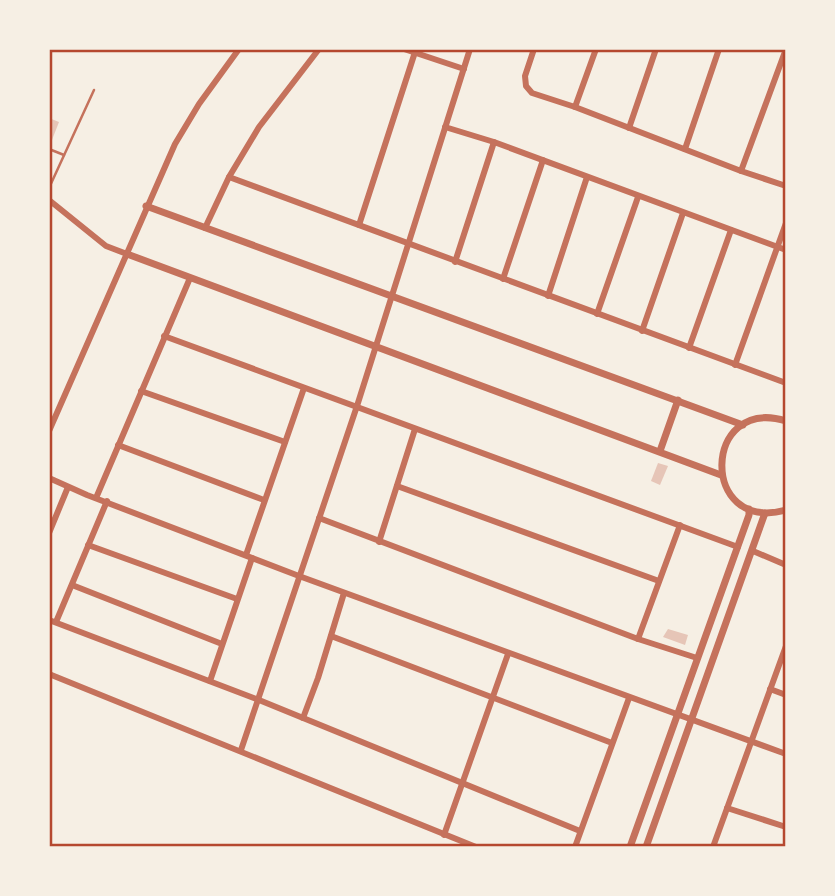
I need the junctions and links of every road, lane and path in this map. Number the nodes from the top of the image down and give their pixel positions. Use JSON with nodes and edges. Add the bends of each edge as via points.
{"nodes":[{"id":1,"x":239,"y":49,"type":"edge"},
{"id":2,"x":319,"y":49,"type":"edge"},
{"id":3,"x":404,"y":49,"type":"edge"},
{"id":4,"x":470,"y":49,"type":"edge"},
{"id":5,"x":534,"y":49,"type":"edge"},
{"id":6,"x":596,"y":49,"type":"edge"},
{"id":7,"x":656,"y":49,"type":"edge"},
{"id":8,"x":719,"y":49,"type":"edge"},
{"id":9,"x":786,"y":49,"type":"edge"},
{"id":10,"x":415,"y":51,"type":"edge"},
{"id":11,"x":464,"y":69,"type":"junction"},
{"id":12,"x":94,"y":90,"type":"dead end"},
{"id":13,"x":575,"y":107,"type":"junction"},
{"id":14,"x":444,"y":127,"type":"junction"},
{"id":15,"x":629,"y":128,"type":"junction"},
{"id":16,"x":494,"y":142,"type":"junction"},
{"id":17,"x":49,"y":149,"type":"edge"},
{"id":18,"x":685,"y":149,"type":"junction"},
{"id":19,"x":64,"y":155,"type":"junction"},
{"id":20,"x":543,"y":160,"type":"junction"},
{"id":21,"x":741,"y":171,"type":"junction"},
{"id":22,"x":229,"y":177,"type":"junction"},
{"id":23,"x":587,"y":177,"type":"junction"},
{"id":24,"x":49,"y":187,"type":"edge"},
{"id":25,"x":786,"y":187,"type":"edge"},
{"id":26,"x":638,"y":197,"type":"junction"},
{"id":27,"x":49,"y":200,"type":"edge"},
{"id":28,"x":146,"y":206,"type":"junction"},
{"id":29,"x":683,"y":213,"type":"junction"},
{"id":30,"x":786,"y":223,"type":"edge"},
{"id":31,"x":359,"y":225,"type":"junction"},
{"id":32,"x":205,"y":228,"type":"junction"},
{"id":33,"x":730,"y":230,"type":"junction"},
{"id":34,"x":407,"y":243,"type":"junction"},
{"id":35,"x":778,"y":247,"type":"junction"},
{"id":36,"x":786,"y":250,"type":"edge"},
{"id":37,"x":127,"y":254,"type":"junction"},
{"id":38,"x":455,"y":261,"type":"junction"},
{"id":39,"x":190,"y":278,"type":"junction"},
{"id":40,"x":503,"y":279,"type":"junction"},
{"id":41,"x":391,"y":295,"type":"junction"},
{"id":42,"x":548,"y":296,"type":"junction"},
{"id":43,"x":597,"y":314,"type":"junction"},
{"id":44,"x":642,"y":331,"type":"junction"},
{"id":45,"x":164,"y":336,"type":"junction"},
{"id":46,"x":375,"y":347,"type":"junction"},
{"id":47,"x":689,"y":348,"type":"junction"},
{"id":48,"x":735,"y":365,"type":"junction"},
{"id":49,"x":786,"y":383,"type":"edge"},
{"id":50,"x":303,"y":388,"type":"junction"},
{"id":51,"x":141,"y":391,"type":"junction"},
{"id":52,"x":678,"y":400,"type":"junction"},
{"id":53,"x":357,"y":406,"type":"junction"},
{"id":54,"x":786,"y":410,"type":"edge"},
{"id":55,"x":784,"y":420,"type":"edge"},
{"id":56,"x":743,"y":425,"type":"junction"},
{"id":57,"x":415,"y":429,"type":"junction"},
{"id":58,"x":49,"y":431,"type":"edge"},
{"id":59,"x":285,"y":442,"type":"junction"},
{"id":60,"x":118,"y":445,"type":"junction"},
{"id":61,"x":660,"y":451,"type":"junction"},
{"id":62,"x":721,"y":475,"type":"junction"},
{"id":63,"x":49,"y":478,"type":"edge"},
{"id":64,"x":68,"y":486,"type":"junction"},
{"id":65,"x":397,"y":486,"type":"junction"},
{"id":66,"x":96,"y":498,"type":"junction"},
{"id":67,"x":264,"y":500,"type":"junction"},
{"id":68,"x":107,"y":501,"type":"junction"},
{"id":69,"x":749,"y":509,"type":"junction"},
{"id":70,"x":786,"y":510,"type":"edge"},
{"id":71,"x":765,"y":513,"type":"junction"},
{"id":72,"x":319,"y":518,"type":"junction"},
{"id":73,"x":680,"y":525,"type":"junction"},
{"id":74,"x":49,"y":533,"type":"edge"},
{"id":75,"x":379,"y":542,"type":"junction"},
{"id":76,"x":88,"y":545,"type":"junction"},
{"id":77,"x":738,"y":547,"type":"junction"},
{"id":78,"x":753,"y":551,"type":"junction"},
{"id":79,"x":249,"y":556,"type":"junction"},
{"id":80,"x":786,"y":565,"type":"edge"},
{"id":81,"x":299,"y":576,"type":"junction"},
{"id":82,"x":659,"y":581,"type":"junction"},
{"id":83,"x":72,"y":584,"type":"junction"},
{"id":84,"x":344,"y":593,"type":"junction"},
{"id":85,"x":237,"y":599,"type":"junction"},
{"id":86,"x":52,"y":621,"type":"edge"},
{"id":87,"x":331,"y":636,"type":"junction"},
{"id":88,"x":638,"y":639,"type":"junction"},
{"id":89,"x":222,"y":643,"type":"junction"},
{"id":90,"x":786,"y":646,"type":"edge"},
{"id":91,"x":508,"y":654,"type":"junction"},
{"id":92,"x":697,"y":658,"type":"junction"},
{"id":93,"x":49,"y":674,"type":"edge"},
{"id":94,"x":210,"y":681,"type":"junction"},
{"id":95,"x":770,"y":689,"type":"junction"},
{"id":96,"x":786,"y":695,"type":"edge"},
{"id":97,"x":493,"y":698,"type":"junction"},
{"id":98,"x":629,"y":698,"type":"junction"},
{"id":99,"x":259,"y":700,"type":"junction"},
{"id":100,"x":677,"y":713,"type":"junction"},
{"id":101,"x":303,"y":718,"type":"junction"},
{"id":102,"x":692,"y":719,"type":"junction"},
{"id":103,"x":751,"y":741,"type":"junction"},
{"id":104,"x":612,"y":743,"type":"junction"},
{"id":105,"x":241,"y":750,"type":"junction"},
{"id":106,"x":786,"y":754,"type":"edge"},
{"id":107,"x":463,"y":785,"type":"junction"},
{"id":108,"x":727,"y":808,"type":"junction"},
{"id":109,"x":786,"y":827,"type":"edge"},
{"id":110,"x":580,"y":831,"type":"junction"},
{"id":111,"x":444,"y":835,"type":"junction"},
{"id":112,"x":476,"y":847,"type":"edge"},
{"id":113,"x":575,"y":847,"type":"edge"},
{"id":114,"x":630,"y":847,"type":"edge"},
{"id":115,"x":646,"y":847,"type":"edge"},
{"id":116,"x":713,"y":847,"type":"edge"}],
"edges":[{"from":1,"to":28,"type":"street","via":[[175,144]]},
{"from":2,"to":22,"type":"street","via":[[278,100]]},
{"from":3,"to":10,"type":"street"},
{"from":4,"to":11,"type":"street"},
{"from":5,"to":13,"type":"street","via":[[526,86],[532,93]]},
{"from":6,"to":13,"type":"street"},
{"from":7,"to":15,"type":"street"},
{"from":8,"to":18,"type":"street"},
{"from":9,"to":21,"type":"street"},
{"from":10,"to":11,"type":"street"},
{"from":10,"to":31,"type":"street"},
{"from":11,"to":14,"type":"street"},
{"from":12,"to":19,"type":"lane"},
{"from":13,"to":15,"type":"street"},
{"from":14,"to":16,"type":"street"},
{"from":14,"to":34,"type":"street"},
{"from":15,"to":18,"type":"street"},
{"from":16,"to":20,"type":"street"},
{"from":16,"to":38,"type":"street"},
{"from":17,"to":19,"type":"lane"},
{"from":18,"to":21,"type":"street"},
{"from":19,"to":24,"type":"lane"},
{"from":20,"to":23,"type":"street"},
{"from":20,"to":40,"type":"street"},
{"from":21,"to":25,"type":"street"},
{"from":22,"to":31,"type":"street"},
{"from":22,"to":32,"type":"street"},
{"from":23,"to":26,"type":"street"},
{"from":23,"to":42,"type":"street"},
{"from":26,"to":29,"type":"street"},
{"from":26,"to":43,"type":"street"},
{"from":27,"to":37,"type":"street","via":[[106,246]]},
{"from":28,"to":32,"type":"street"},
{"from":28,"to":37,"type":"street"},
{"from":29,"to":33,"type":"street"},
{"from":29,"to":44,"type":"street"},
{"from":30,"to":35,"type":"street"},
{"from":31,"to":34,"type":"street"},
{"from":32,"to":41,"type":"street"},
{"from":33,"to":35,"type":"street"},
{"from":33,"to":47,"type":"street"},
{"from":34,"to":38,"type":"street"},
{"from":34,"to":41,"type":"street"},
{"from":35,"to":36,"type":"street"},
{"from":35,"to":48,"type":"street"},
{"from":37,"to":39,"type":"street"},
{"from":37,"to":58,"type":"street"},
{"from":38,"to":40,"type":"street"},
{"from":39,"to":45,"type":"street"},
{"from":39,"to":46,"type":"street"},
{"from":40,"to":42,"type":"street"},
{"from":41,"to":46,"type":"street"},
{"from":41,"to":52,"type":"street"},
{"from":42,"to":43,"type":"street"},
{"from":43,"to":44,"type":"street"},
{"from":44,"to":47,"type":"street"},
{"from":45,"to":50,"type":"street"},
{"from":45,"to":51,"type":"street"},
{"from":46,"to":53,"type":"street"},
{"from":46,"to":61,"type":"street"},
{"from":47,"to":48,"type":"street"},
{"from":48,"to":49,"type":"street"},
{"from":50,"to":53,"type":"street"},
{"from":50,"to":59,"type":"street"},
{"from":51,"to":59,"type":"street"},
{"from":51,"to":60,"type":"street"},
{"from":52,"to":56,"type":"street"},
{"from":52,"to":61,"type":"street"},
{"from":53,"to":57,"type":"street"},
{"from":53,"to":72,"type":"street"},
{"from":54,"to":55,"type":"street"},
{"from":55,"to":56,"type":"street","via":[[765,418]]},
{"from":56,"to":62,"type":"street","via":[[722,452]]},
{"from":57,"to":65,"type":"street"},
{"from":57,"to":73,"type":"street"},
{"from":59,"to":67,"type":"street"},
{"from":60,"to":66,"type":"street"},
{"from":60,"to":67,"type":"street"},
{"from":61,"to":62,"type":"street"},
{"from":62,"to":69,"type":"street","via":[[731,496]]},
{"from":63,"to":64,"type":"street"},
{"from":64,"to":66,"type":"street"},
{"from":64,"to":74,"type":"street"},
{"from":65,"to":75,"type":"street"},
{"from":65,"to":82,"type":"street"},
{"from":66,"to":68,"type":"street"},
{"from":67,"to":79,"type":"street"},
{"from":68,"to":76,"type":"street"},
{"from":68,"to":79,"type":"street"},
{"from":69,"to":71,"type":"street"},
{"from":69,"to":77,"type":"street"},
{"from":70,"to":71,"type":"street"},
{"from":71,"to":78,"type":"street"},
{"from":72,"to":75,"type":"street"},
{"from":72,"to":81,"type":"street"},
{"from":73,"to":77,"type":"street"},
{"from":73,"to":82,"type":"street"},
{"from":75,"to":88,"type":"street"},
{"from":76,"to":83,"type":"street"},
{"from":76,"to":85,"type":"street"},
{"from":77,"to":92,"type":"street"},
{"from":78,"to":80,"type":"street"},
{"from":78,"to":102,"type":"street"},
{"from":79,"to":81,"type":"street"},
{"from":79,"to":85,"type":"street"},
{"from":81,"to":84,"type":"street"},
{"from":81,"to":99,"type":"street"},
{"from":82,"to":88,"type":"street"},
{"from":83,"to":86,"type":"street"},
{"from":83,"to":89,"type":"street"},
{"from":84,"to":87,"type":"street"},
{"from":84,"to":91,"type":"street"},
{"from":85,"to":89,"type":"street"},
{"from":86,"to":94,"type":"street"},
{"from":87,"to":97,"type":"street"},
{"from":87,"to":101,"type":"street"},
{"from":88,"to":92,"type":"street"},
{"from":89,"to":94,"type":"street"},
{"from":90,"to":95,"type":"street"},
{"from":91,"to":97,"type":"street"},
{"from":91,"to":98,"type":"street"},
{"from":92,"to":100,"type":"street"},
{"from":93,"to":105,"type":"street"},
{"from":94,"to":99,"type":"street"},
{"from":95,"to":96,"type":"street"},
{"from":95,"to":103,"type":"street"},
{"from":97,"to":104,"type":"street"},
{"from":97,"to":107,"type":"street"},
{"from":98,"to":100,"type":"street"},
{"from":98,"to":104,"type":"street"},
{"from":99,"to":101,"type":"street"},
{"from":99,"to":105,"type":"street"},
{"from":100,"to":102,"type":"street"},
{"from":100,"to":114,"type":"street"},
{"from":101,"to":107,"type":"street"},
{"from":102,"to":103,"type":"street"},
{"from":102,"to":115,"type":"street"},
{"from":103,"to":106,"type":"street"},
{"from":103,"to":108,"type":"street"},
{"from":104,"to":110,"type":"street"},
{"from":105,"to":111,"type":"street"},
{"from":107,"to":110,"type":"street"},
{"from":107,"to":111,"type":"street"},
{"from":108,"to":109,"type":"street"},
{"from":108,"to":116,"type":"street"},
{"from":110,"to":113,"type":"street"},
{"from":111,"to":112,"type":"street"}]}
